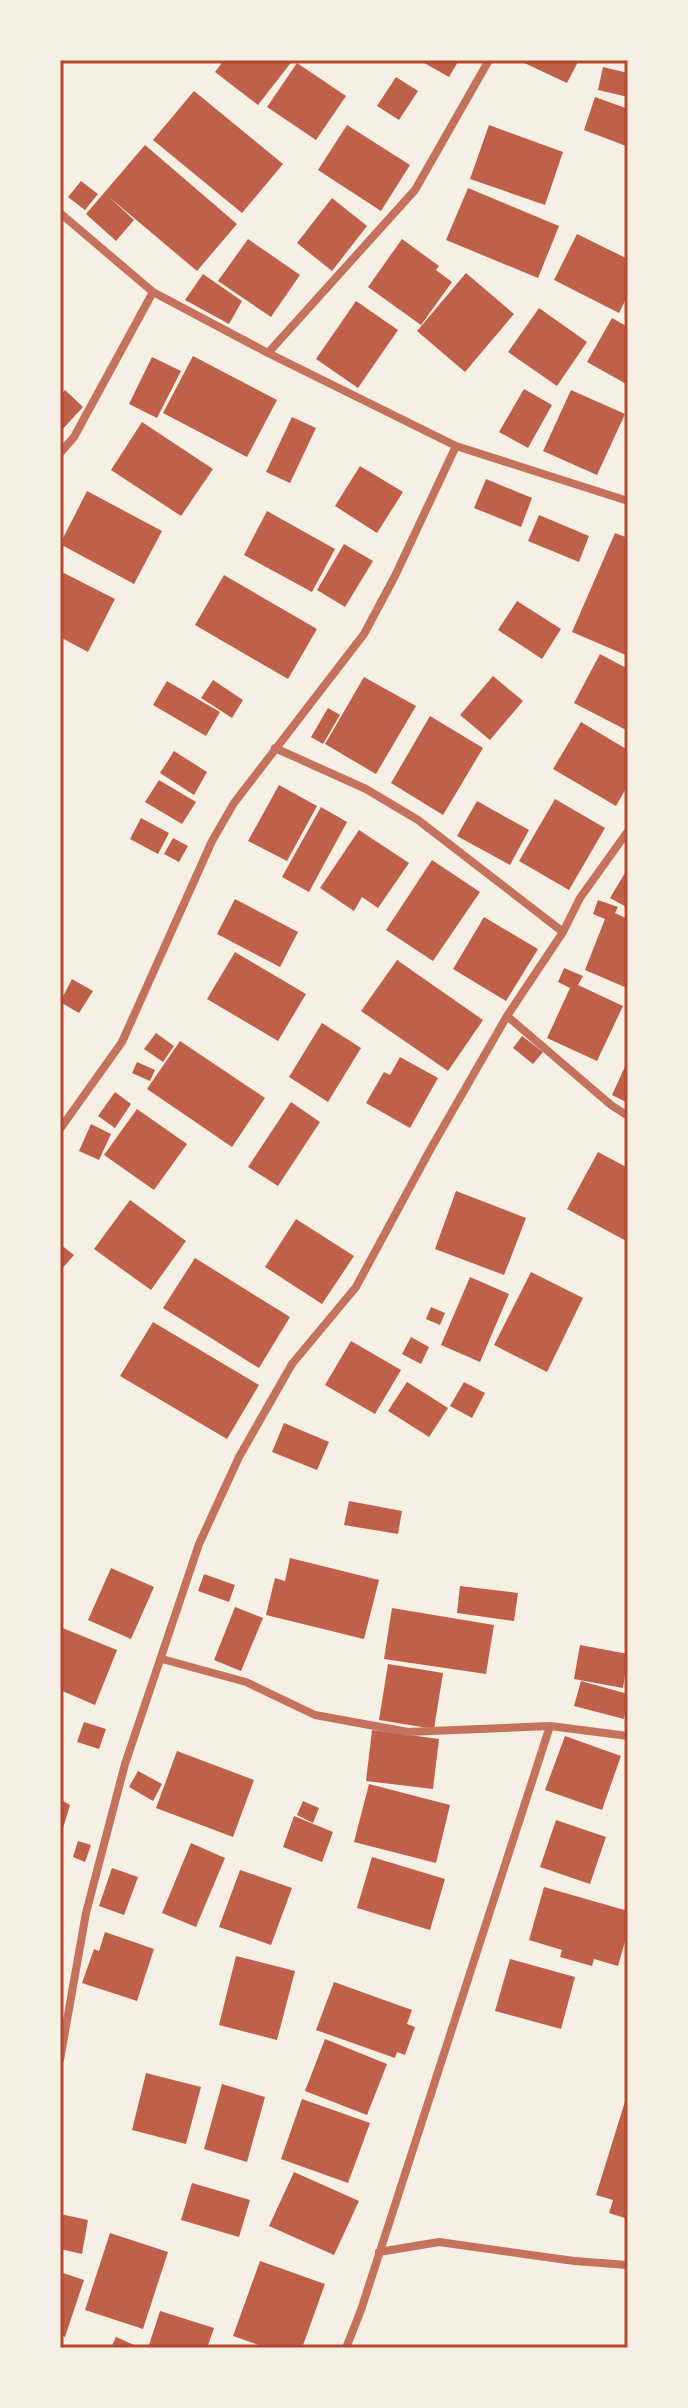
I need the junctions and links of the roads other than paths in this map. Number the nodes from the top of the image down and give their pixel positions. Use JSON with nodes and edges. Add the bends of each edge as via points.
{"nodes":[{"id":1,"x":489,"y":60,"type":"edge"},
{"id":2,"x":60,"y":213,"type":"edge"},
{"id":3,"x":153,"y":292,"type":"junction"},
{"id":4,"x":268,"y":353,"type":"junction"},
{"id":5,"x":456,"y":446,"type":"junction"},
{"id":6,"x":60,"y":453,"type":"edge"},
{"id":7,"x":628,"y":501,"type":"edge"},
{"id":8,"x":275,"y":748,"type":"junction"},
{"id":9,"x":628,"y":831,"type":"edge"},
{"id":10,"x":563,"y":932,"type":"junction"},
{"id":11,"x":507,"y":1016,"type":"junction"},
{"id":12,"x":628,"y":1116,"type":"edge"},
{"id":13,"x":60,"y":1129,"type":"edge"},
{"id":14,"x":162,"y":1659,"type":"junction"},
{"id":15,"x":550,"y":1726,"type":"junction"},
{"id":16,"x":628,"y":1736,"type":"edge"},
{"id":17,"x":60,"y":2060,"type":"edge"},
{"id":18,"x":379,"y":2252,"type":"junction"},
{"id":19,"x":628,"y":2265,"type":"edge"},
{"id":20,"x":346,"y":2348,"type":"edge"}],
"edges":[{"from":1,"to":4,"type":"street","via":[[415,190]]},
{"from":2,"to":3,"type":"street"},
{"from":3,"to":4,"type":"street"},
{"from":3,"to":6,"type":"street","via":[[74,437]]},
{"from":4,"to":5,"type":"street"},
{"from":5,"to":7,"type":"street"},
{"from":5,"to":8,"type":"street","via":[[364,634]]},
{"from":8,"to":10,"type":"street","via":[[366,789],[418,820]]},
{"from":8,"to":13,"type":"street","via":[[212,841],[122,1042]]},
{"from":9,"to":10,"type":"street","via":[[580,898]]},
{"from":10,"to":11,"type":"street"},
{"from":11,"to":12,"type":"street"},
{"from":11,"to":14,"type":"street","via":[[356,1287],[292,1364],[239,1457],[199,1544]]},
{"from":14,"to":15,"type":"street","via":[[246,1682],[315,1715],[408,1732]]},
{"from":14,"to":17,"type":"street","via":[[125,1764],[86,1913]]},
{"from":15,"to":16,"type":"street"},
{"from":15,"to":18,"type":"street"},
{"from":18,"to":19,"type":"street","via":[[439,2242]]},
{"from":18,"to":20,"type":"street"}]}
